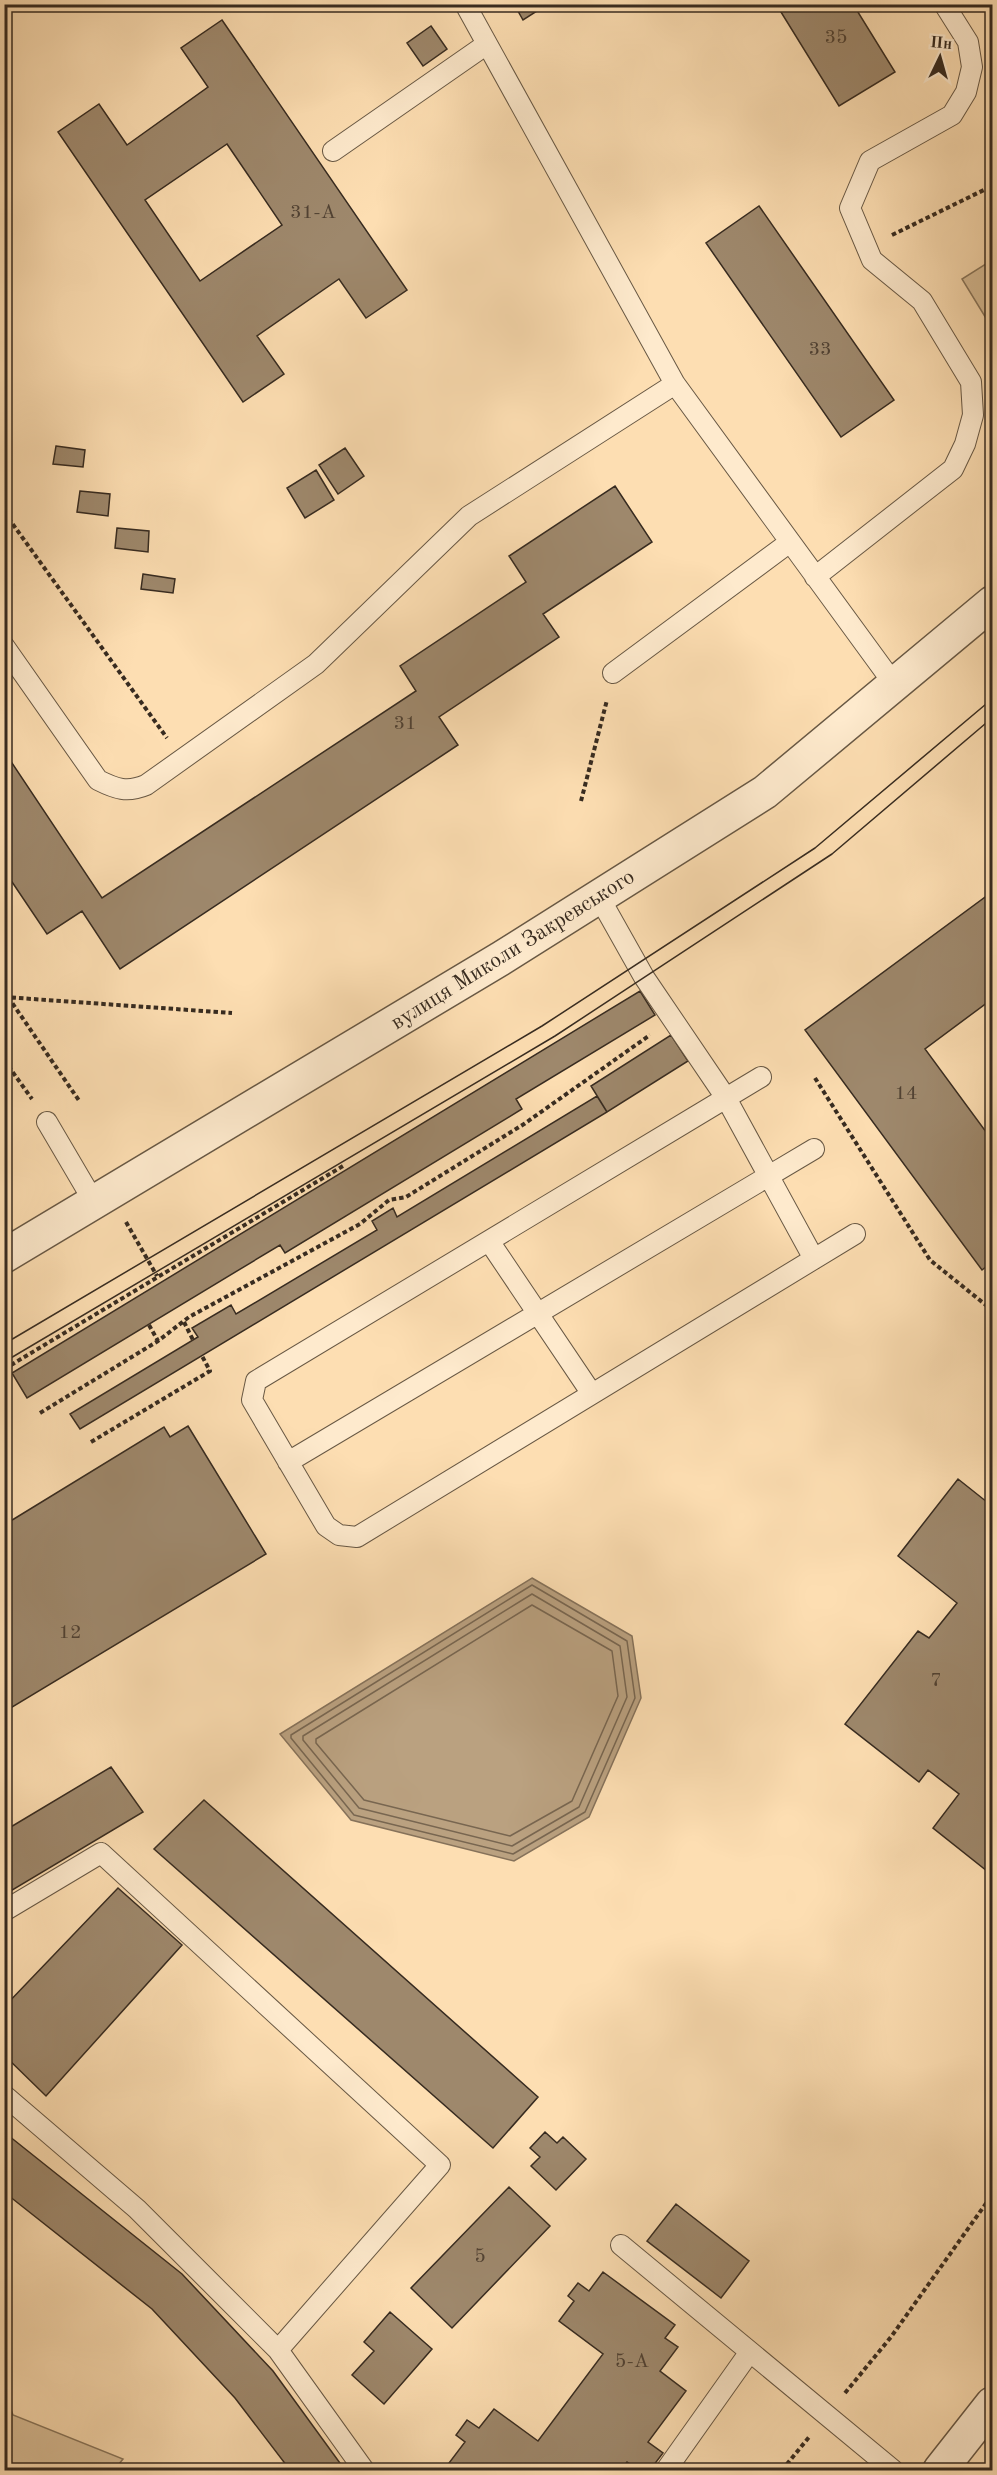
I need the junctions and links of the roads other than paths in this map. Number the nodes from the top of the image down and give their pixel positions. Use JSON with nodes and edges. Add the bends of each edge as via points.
{"nodes":[{"id":1,"x":465,"y":4,"type":"edge"},
{"id":2,"x":944,"y":4,"type":"edge"},
{"id":3,"x":487,"y":44,"type":"junction"},
{"id":4,"x":333,"y":151,"type":"dead end"},
{"id":5,"x":675,"y":384,"type":"junction"},
{"id":6,"x":790,"y":542,"type":"junction"},
{"id":7,"x":816,"y":577,"type":"junction"},
{"id":8,"x":993,"y":603,"type":"edge"},
{"id":9,"x":4,"y":646,"type":"edge"},
{"id":10,"x":613,"y":673,"type":"road end"},
{"id":11,"x":894,"y":684,"type":"junction"},
{"id":12,"x":599,"y":897,"type":"junction"},
{"id":13,"x":761,"y":1077,"type":"dead end"},
{"id":14,"x":726,"y":1098,"type":"junction"},
{"id":15,"x":47,"y":1122,"type":"road end"},
{"id":16,"x":814,"y":1149,"type":"dead end"},
{"id":17,"x":770,"y":1176,"type":"junction"},
{"id":18,"x":94,"y":1202,"type":"junction"},
{"id":19,"x":855,"y":1234,"type":"dead end"},
{"id":20,"x":489,"y":1241,"type":"junction"},
{"id":21,"x":4,"y":1256,"type":"edge"},
{"id":22,"x":814,"y":1259,"type":"junction"},
{"id":23,"x":537,"y":1314,"type":"junction"},
{"id":24,"x":592,"y":1394,"type":"junction"},
{"id":25,"x":288,"y":1462,"type":"junction"},
{"id":26,"x":4,"y":1911,"type":"edge"},
{"id":27,"x":4,"y":2095,"type":"edge"},
{"id":28,"x":621,"y":2245,"type":"dead end"},
{"id":29,"x":278,"y":2350,"type":"junction"},
{"id":30,"x":749,"y":2353,"type":"junction"},
{"id":31,"x":991,"y":2407,"type":"edge"},
{"id":32,"x":364,"y":2470,"type":"edge"},
{"id":33,"x":666,"y":2470,"type":"edge"},
{"id":34,"x":894,"y":2470,"type":"edge"},
{"id":35,"x":940,"y":2470,"type":"edge"}],
"edges":[{"from":1,"to":3,"type":"lane"},
{"from":2,"to":7,"type":"lane","via":[[968,42],[972,67],[966,92],[952,115],[870,161],[850,208],[872,260],[922,301],[970,382],[973,415],[953,469]]},
{"from":3,"to":4,"type":"lane"},
{"from":3,"to":5,"type":"lane"},
{"from":5,"to":6,"type":"lane"},
{"from":5,"to":9,"type":"lane","via":[[469,516],[316,664],[146,785],[131,791],[99,780]]},
{"from":6,"to":7,"type":"lane"},
{"from":6,"to":10,"type":"lane"},
{"from":7,"to":11,"type":"lane"},
{"from":8,"to":11,"type":"street","name":"вулиця Миколи Закревського"},
{"from":11,"to":12,"type":"street","name":"вулиця Миколи Закревського","via":[[765,792]]},
{"from":12,"to":14,"type":"lane","via":[[644,978]]},
{"from":12,"to":18,"type":"street","name":"вулиця Миколи Закревського"},
{"from":13,"to":14,"type":"lane"},
{"from":14,"to":17,"type":"lane"},
{"from":14,"to":20,"type":"lane"},
{"from":15,"to":18,"type":"lane"},
{"from":16,"to":17,"type":"lane"},
{"from":17,"to":22,"type":"lane"},
{"from":17,"to":23,"type":"lane"},
{"from":18,"to":21,"type":"street","name":"вулиця Миколи Закревського"},
{"from":19,"to":22,"type":"lane"},
{"from":20,"to":23,"type":"lane"},
{"from":20,"to":25,"type":"lane","via":[[256,1381],[252,1400]]},
{"from":22,"to":24,"type":"lane"},
{"from":23,"to":24,"type":"lane"},
{"from":23,"to":25,"type":"lane"},
{"from":24,"to":25,"type":"lane","via":[[357,1537],[339,1534],[326,1526]]},
{"from":26,"to":29,"type":"lane","via":[[101,1853],[440,2165]]},
{"from":27,"to":29,"type":"lane","via":[[137,2209]]},
{"from":28,"to":30,"type":"lane"},
{"from":29,"to":32,"type":"lane"},
{"from":30,"to":33,"type":"lane"},
{"from":30,"to":34,"type":"lane"},
{"from":31,"to":35,"type":"street"}]}
